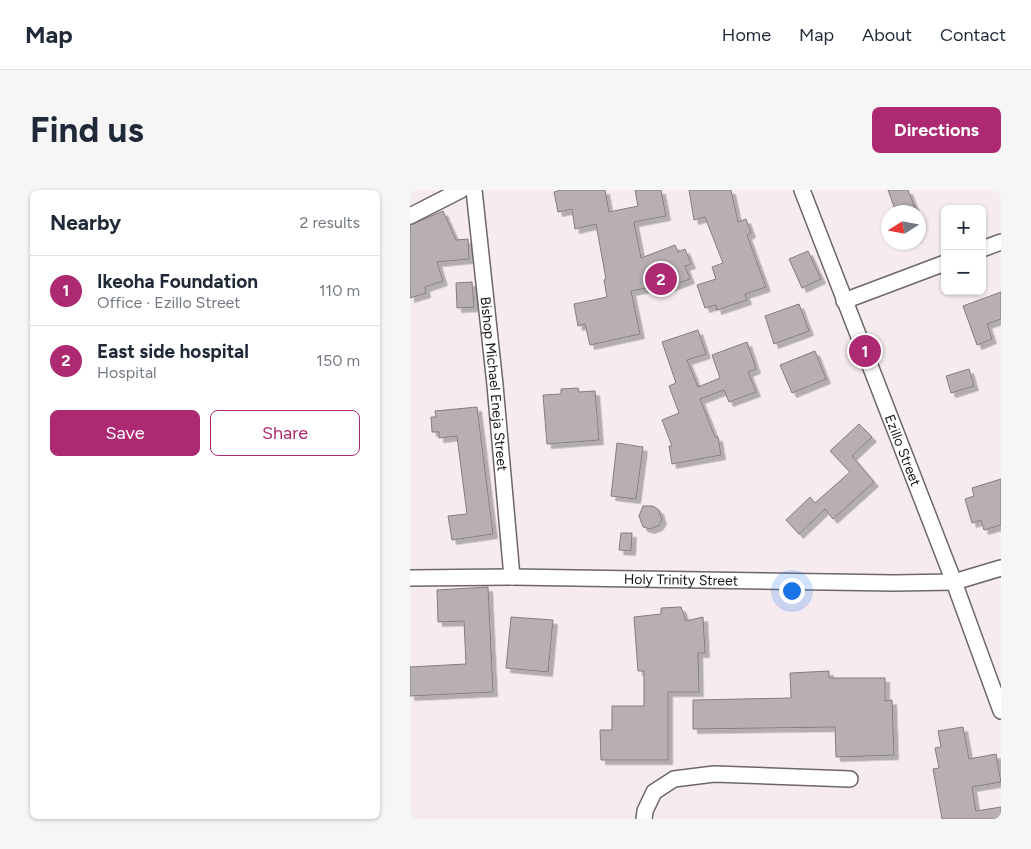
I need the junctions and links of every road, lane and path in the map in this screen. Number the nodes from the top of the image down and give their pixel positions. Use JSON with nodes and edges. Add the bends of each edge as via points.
{"nodes":[{"id":1,"x":461,"y":190,"type":"edge"},
{"id":2,"x":474,"y":190,"type":"edge"},
{"id":3,"x":802,"y":190,"type":"edge"},
{"id":4,"x":410,"y":216,"type":"edge"},
{"id":5,"x":1001,"y":242,"type":"edge"},
{"id":6,"x":986,"y":248,"type":"edge"},
{"id":7,"x":941,"y":265,"type":"edge"},
{"id":8,"x":844,"y":301,"type":"junction"},
{"id":9,"x":1001,"y":568,"type":"edge"},
{"id":10,"x":512,"y":577,"type":"junction"},
{"id":11,"x":410,"y":578,"type":"edge"},
{"id":12,"x":954,"y":582,"type":"junction"},
{"id":13,"x":1001,"y":711,"type":"edge"},
{"id":14,"x":850,"y":779,"type":"dead end"},
{"id":15,"x":644,"y":819,"type":"edge"}],
"edges":[{"from":1,"to":4,"type":"street"},
{"from":2,"to":10,"type":"street","name":"Bishop Michael Eneja Street"},
{"from":3,"to":8,"type":"street","name":"Ezillo Street"},
{"from":5,"to":6,"type":"street"},
{"from":7,"to":8,"type":"street"},
{"from":8,"to":12,"type":"street","name":"Ezillo Street"},
{"from":9,"to":12,"type":"street","name":"Holy Trinity Street"},
{"from":10,"to":11,"type":"street","name":"Holy Trinity Street"},
{"from":10,"to":12,"type":"street","name":"Holy Trinity Street"},
{"from":12,"to":13,"type":"street","name":"Ezillo Street"},
{"from":14,"to":15,"type":"street","via":[[714,774],[674,779],[654,792]]}]}
